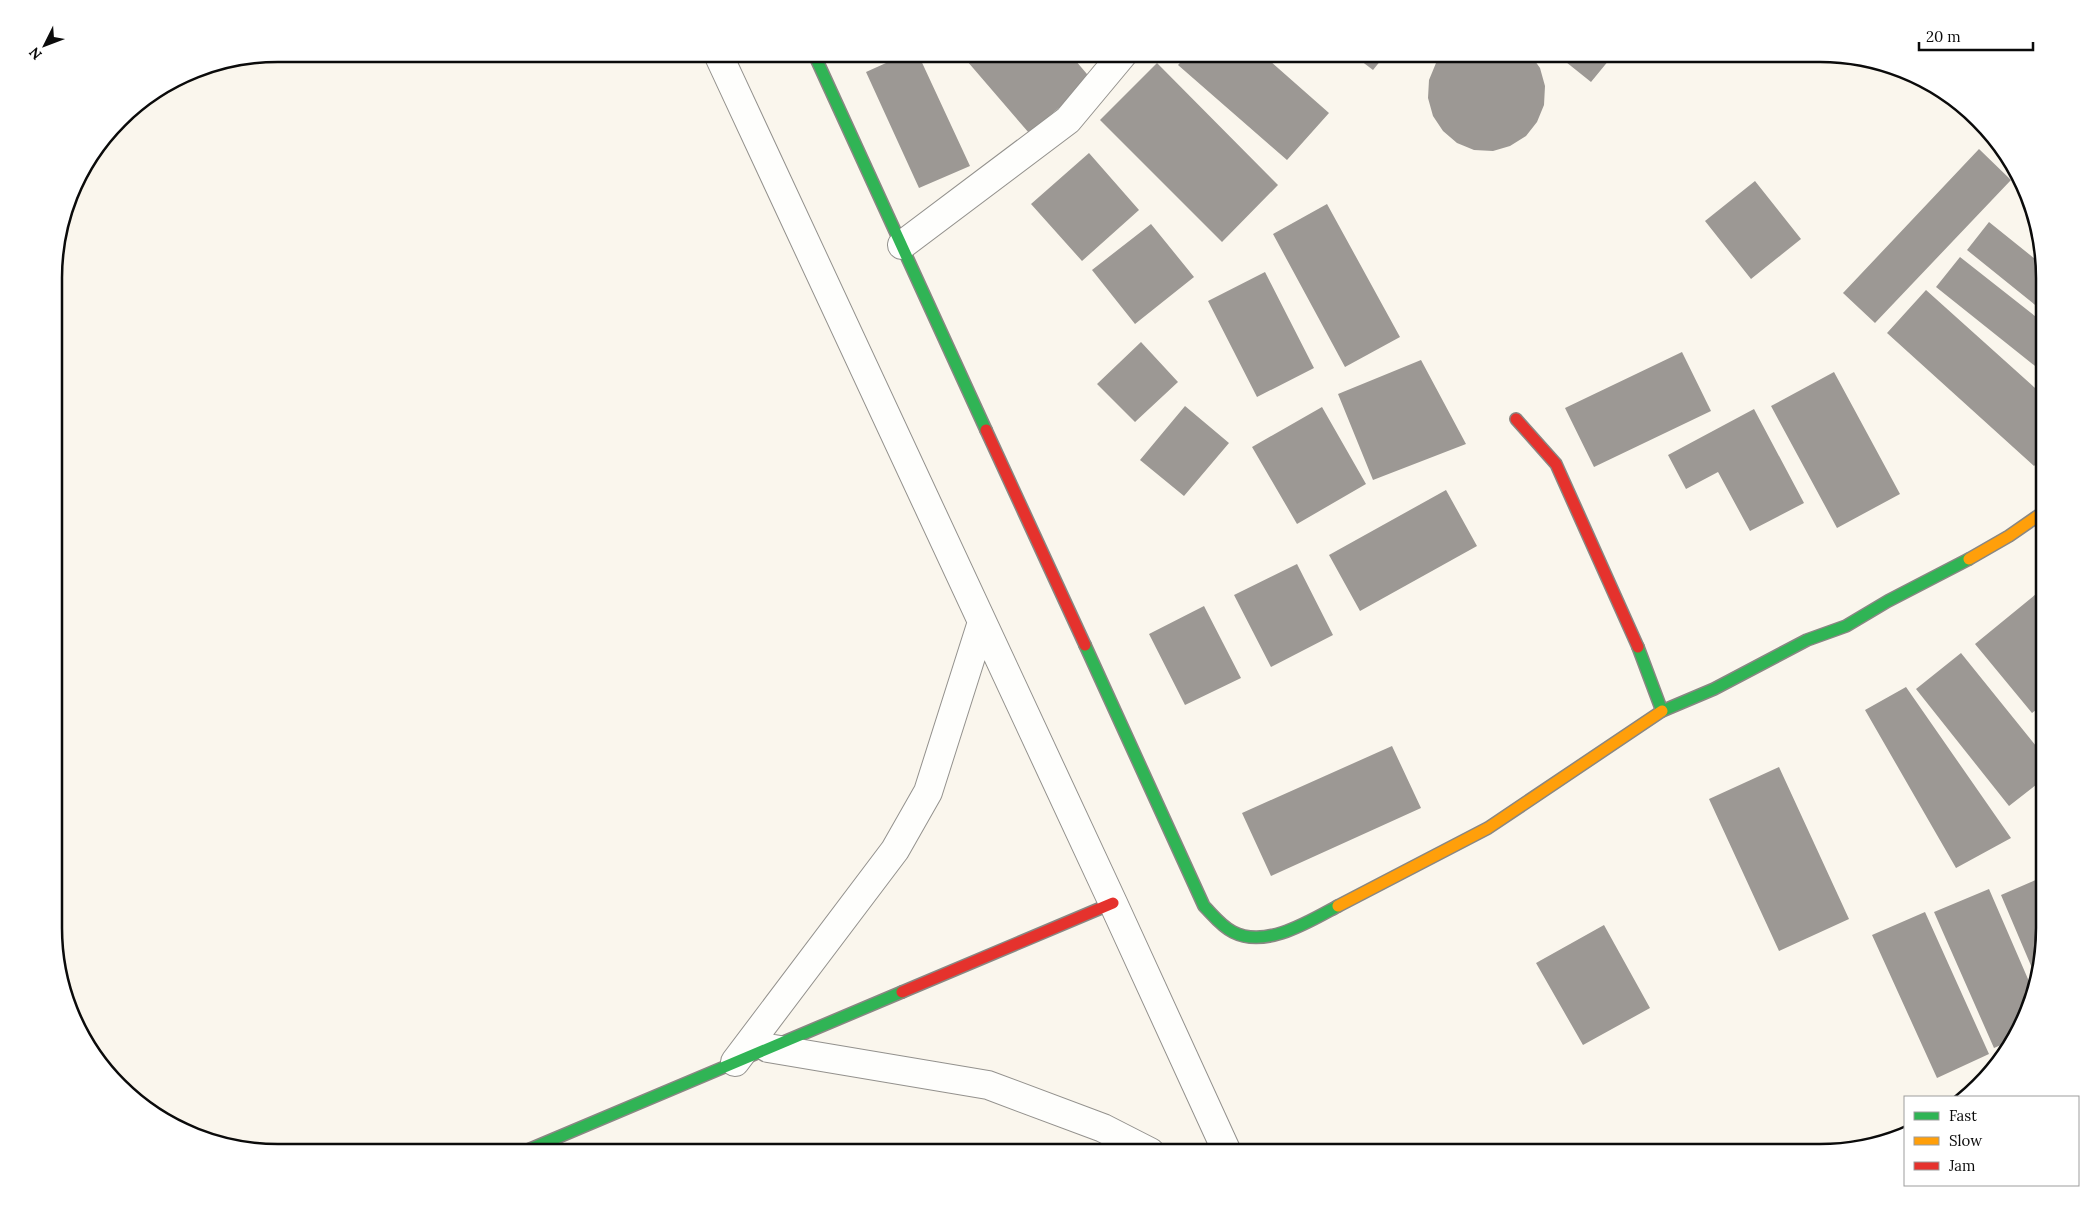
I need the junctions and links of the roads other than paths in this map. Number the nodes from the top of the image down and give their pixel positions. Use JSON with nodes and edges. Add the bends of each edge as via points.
{"nodes":[{"id":1,"x":722,"y":62,"type":"edge"},
{"id":2,"x":818,"y":62,"type":"edge"},
{"id":3,"x":1116,"y":62,"type":"edge"},
{"id":4,"x":902,"y":245,"type":"junction"},
{"id":5,"x":1516,"y":419,"type":"dead end"},
{"id":6,"x":2036,"y":518,"type":"edge"},
{"id":7,"x":982,"y":622,"type":"junction"},
{"id":8,"x":1662,"y":711,"type":"junction"},
{"id":9,"x":1113,"y":903,"type":"junction"},
{"id":10,"x":768,"y":1048,"type":"junction"},
{"id":11,"x":735,"y":1062,"type":"junction"},
{"id":12,"x":542,"y":1144,"type":"edge"},
{"id":13,"x":1134,"y":1144,"type":"edge"},
{"id":14,"x":1222,"y":1144,"type":"edge"}],
"edges":[{"from":1,"to":7,"type":"street"},
{"from":2,"to":4,"type":"street"},
{"from":3,"to":4,"type":"street","via":[[1068,120]]},
{"from":4,"to":8,"type":"street","via":[[1204,906],[1221,926],[1236,935],[1262,938],[1290,931],[1488,828]]},
{"from":5,"to":8,"type":"street","via":[[1556,464],[1637,644]]},
{"from":6,"to":8,"type":"street","via":[[1846,626],[1807,640],[1714,689]]},
{"from":7,"to":9,"type":"street"},
{"from":7,"to":11,"type":"street","via":[[928,792],[900,842]]},
{"from":9,"to":10,"type":"street"},
{"from":9,"to":14,"type":"street"},
{"from":10,"to":11,"type":"street"},
{"from":10,"to":13,"type":"street","via":[[988,1085],[1103,1128]]},
{"from":11,"to":12,"type":"street"}]}
